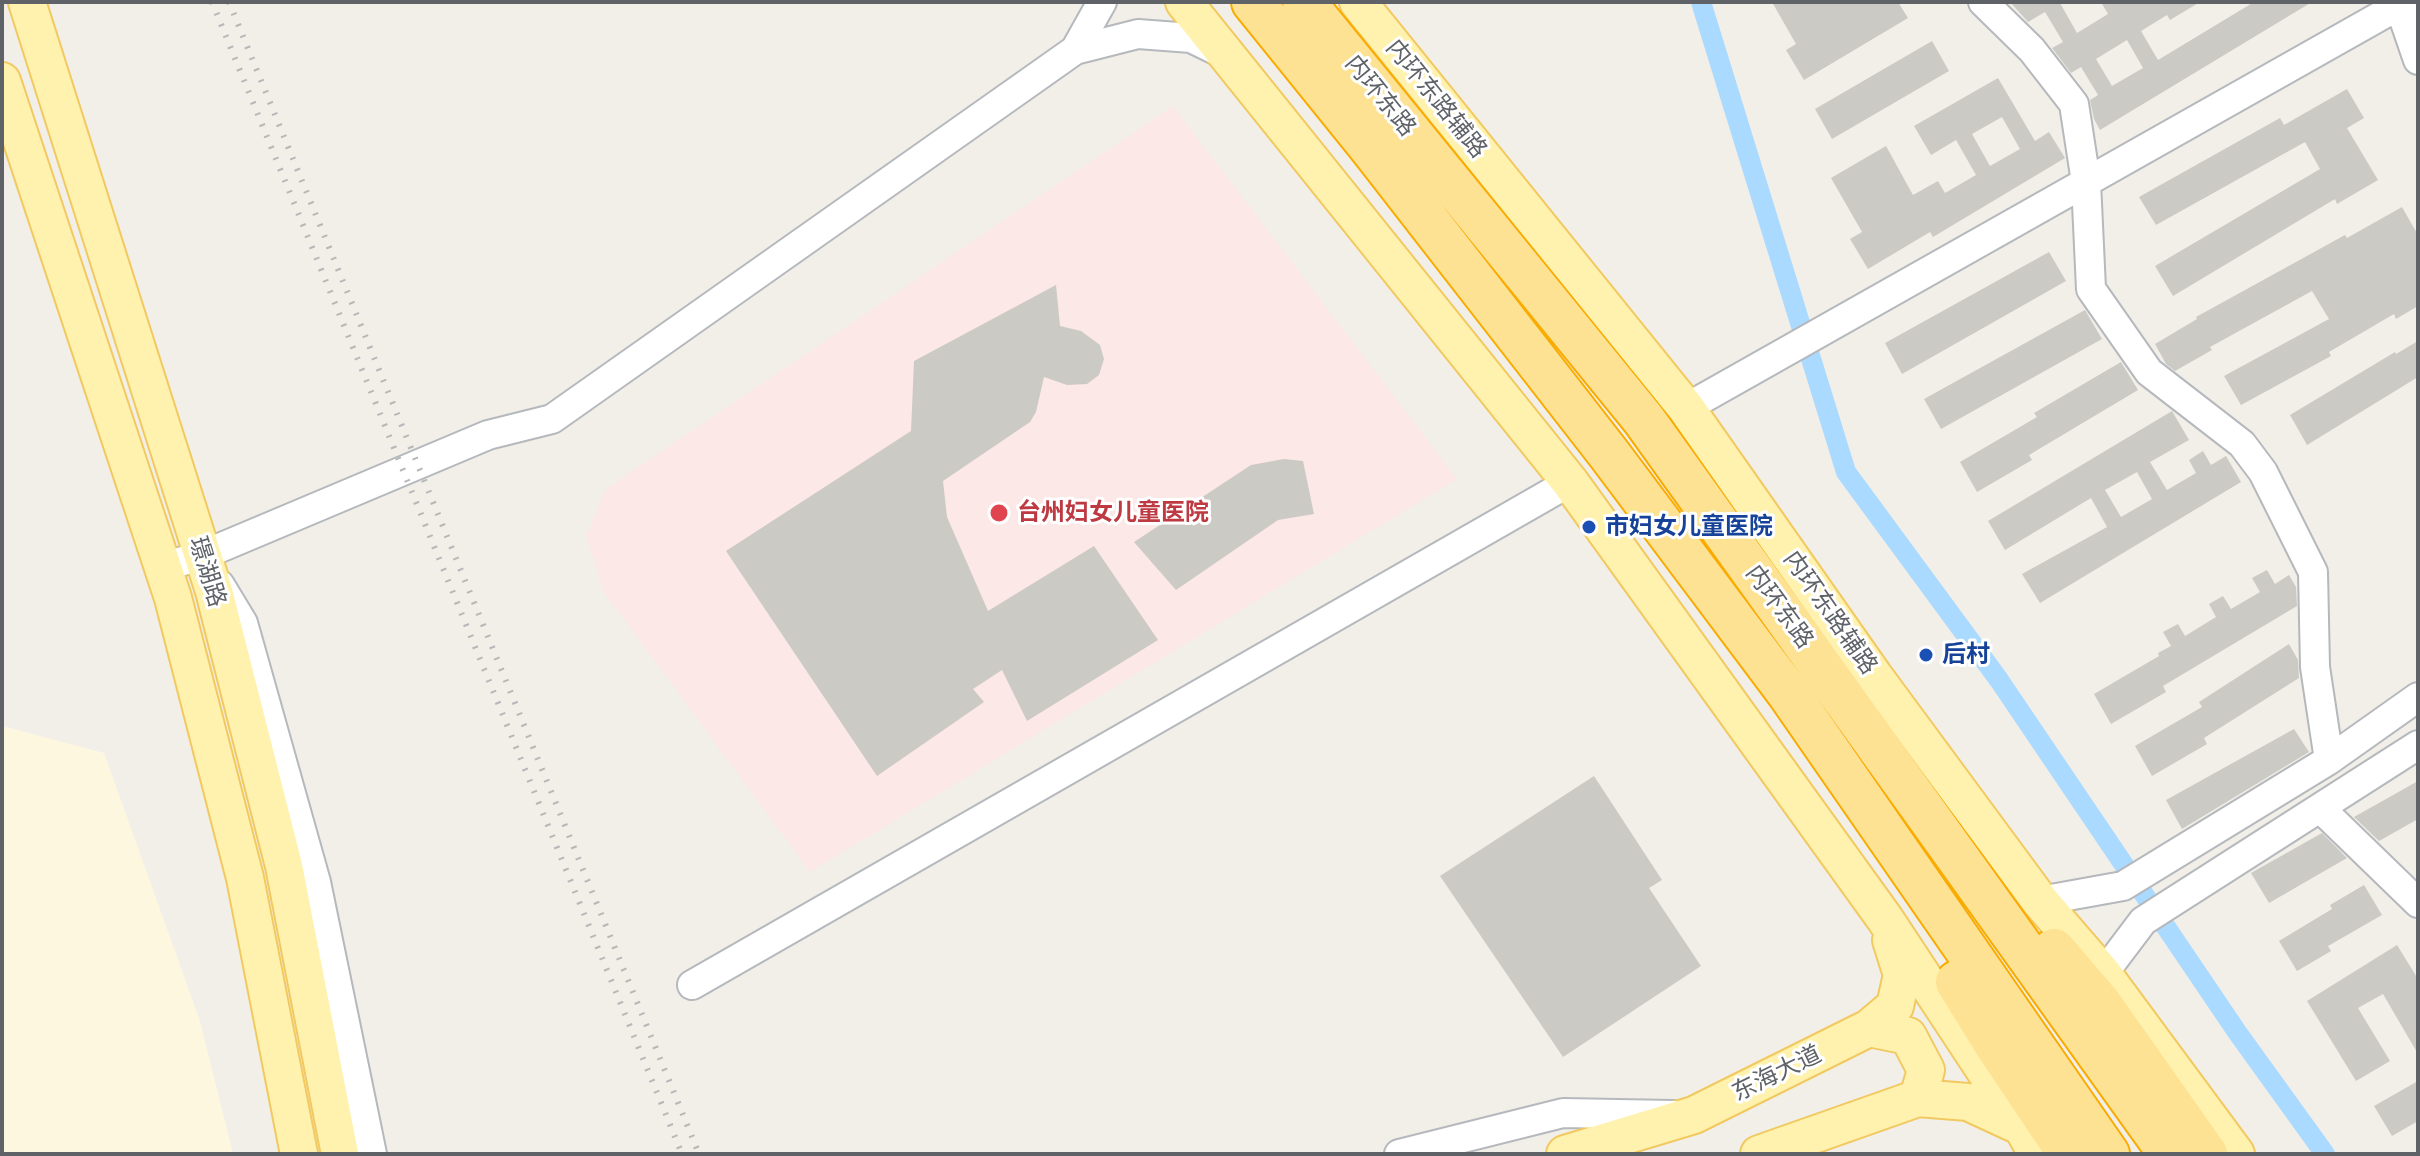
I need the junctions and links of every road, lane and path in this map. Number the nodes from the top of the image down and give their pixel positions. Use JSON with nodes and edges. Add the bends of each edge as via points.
{"nodes":[{"id":1,"x":27,"y":2,"type":"edge"},
{"id":2,"x":1102,"y":2,"type":"edge"},
{"id":3,"x":1184,"y":2,"type":"edge"},
{"id":4,"x":1220,"y":2,"type":"edge"},
{"id":5,"x":1253,"y":2,"type":"edge"},
{"id":6,"x":1304,"y":2,"type":"edge"},
{"id":7,"x":1358,"y":2,"type":"edge"},
{"id":8,"x":1983,"y":2,"type":"edge"},
{"id":9,"x":2401,"y":3,"type":"edge"},
{"id":10,"x":1075,"y":50,"type":"junction"},
{"id":11,"x":1232,"y":59,"type":"junction"},
{"id":12,"x":2418,"y":60,"type":"edge"},
{"id":13,"x":2,"y":81,"type":"edge"},
{"id":14,"x":1371,"y":148,"type":"junction"},
{"id":15,"x":2086,"y":182,"type":"junction"},
{"id":16,"x":1686,"y":408,"type":"junction"},
{"id":17,"x":1570,"y":482,"type":"junction"},
{"id":18,"x":203,"y":555,"type":"junction"},
{"id":19,"x":163,"y":567,"type":"junction"},
{"id":20,"x":1789,"y":694,"type":"junction"},
{"id":21,"x":2418,"y":697,"type":"edge"},
{"id":22,"x":1869,"y":732,"type":"junction"},
{"id":23,"x":2418,"y":745,"type":"edge"},
{"id":24,"x":2329,"y":760,"type":"junction"},
{"id":25,"x":2320,"y":808,"type":"junction"},
{"id":26,"x":2040,"y":901,"type":"junction"},
{"id":27,"x":2418,"y":903,"type":"edge"},
{"id":28,"x":1885,"y":919,"type":"junction"},
{"id":29,"x":2103,"y":974,"type":"junction"},
{"id":30,"x":692,"y":985,"type":"dead end"},
{"id":31,"x":1869,"y":1028,"type":"junction"},
{"id":32,"x":1918,"y":1098,"type":"junction"},
{"id":33,"x":1694,"y":1115,"type":"junction"},
{"id":34,"x":2030,"y":1140,"type":"edge"},
{"id":35,"x":299,"y":1154,"type":"edge"},
{"id":36,"x":340,"y":1154,"type":"edge"},
{"id":37,"x":372,"y":1154,"type":"edge"},
{"id":38,"x":1399,"y":1154,"type":"edge"},
{"id":39,"x":1565,"y":1154,"type":"edge"},
{"id":40,"x":1759,"y":1154,"type":"edge"},
{"id":41,"x":2069,"y":1154,"type":"edge"},
{"id":42,"x":2108,"y":1154,"type":"edge"},
{"id":43,"x":2170,"y":1154,"type":"edge"},
{"id":44,"x":2206,"y":1154,"type":"edge"},
{"id":45,"x":2236,"y":1154,"type":"edge"}],
"edges":[{"from":1,"to":18,"type":"main road","name":"璟湖路"},
{"from":2,"to":10,"type":"street"},
{"from":3,"to":11,"type":"main road"},
{"from":4,"to":14,"type":"highway","via":[[1299,89]]},
{"from":5,"to":14,"type":"highway","name":"内环东路"},
{"from":6,"to":22,"type":"highway","name":"内环东路","via":[[1644,420]]},
{"from":7,"to":16,"type":"main road","name":"内环东路辅路"},
{"from":8,"to":15,"type":"street","via":[[2032,50],[2074,104]]},
{"from":9,"to":12,"type":"street"},
{"from":9,"to":15,"type":"street"},
{"from":10,"to":11,"type":"street","via":[[1138,34],[1191,38]]},
{"from":10,"to":18,"type":"street","via":[[552,419],[488,435]]},
{"from":11,"to":17,"type":"main road"},
{"from":13,"to":19,"type":"main road","name":"璟湖路"},
{"from":14,"to":20,"type":"highway","name":"内环东路"},
{"from":15,"to":16,"type":"street"},
{"from":15,"to":24,"type":"street","via":[[2091,289],[2149,372],[2242,444],[2263,472],[2313,572],[2315,667]]},
{"from":16,"to":26,"type":"main road","name":"内环东路辅路"},
{"from":17,"to":28,"type":"main road"},
{"from":17,"to":30,"type":"street"},
{"from":18,"to":19,"type":"street"},
{"from":18,"to":36,"type":"main road","name":"璟湖路","via":[[284,866]]},
{"from":18,"to":37,"type":"street","via":[[243,623],[316,882]]},
{"from":19,"to":35,"type":"main road","name":"璟湖路","via":[[245,878]]},
{"from":20,"to":41,"type":"highway","via":[[1874,846]]},
{"from":20,"to":42,"type":"highway","name":"内环东路"},
{"from":21,"to":24,"type":"street"},
{"from":22,"to":43,"type":"highway","name":"内环东路"},
{"from":22,"to":44,"type":"highway","via":[[2101,1005]]},
{"from":23,"to":25,"type":"street"},
{"from":24,"to":26,"type":"street","via":[[2123,886]]},
{"from":25,"to":27,"type":"street"},
{"from":25,"to":29,"type":"street","via":[[2143,921]]},
{"from":26,"to":29,"type":"main road","name":"内环东路辅路"},
{"from":28,"to":31,"type":"main road","name":"东海大道","via":[[1902,975],[1895,1006]]},
{"from":28,"to":34,"type":"main road"},
{"from":29,"to":45,"type":"main road","name":"内环东路辅路"},
{"from":31,"to":32,"type":"main road","via":[[1908,1036],[1926,1070]]},
{"from":31,"to":33,"type":"main road","name":"东海大道"},
{"from":32,"to":34,"type":"main road","via":[[1968,1102]]},
{"from":32,"to":40,"type":"main road"},
{"from":33,"to":38,"type":"street","via":[[1563,1113]]},
{"from":33,"to":39,"type":"main road","name":"东海大道"}]}
